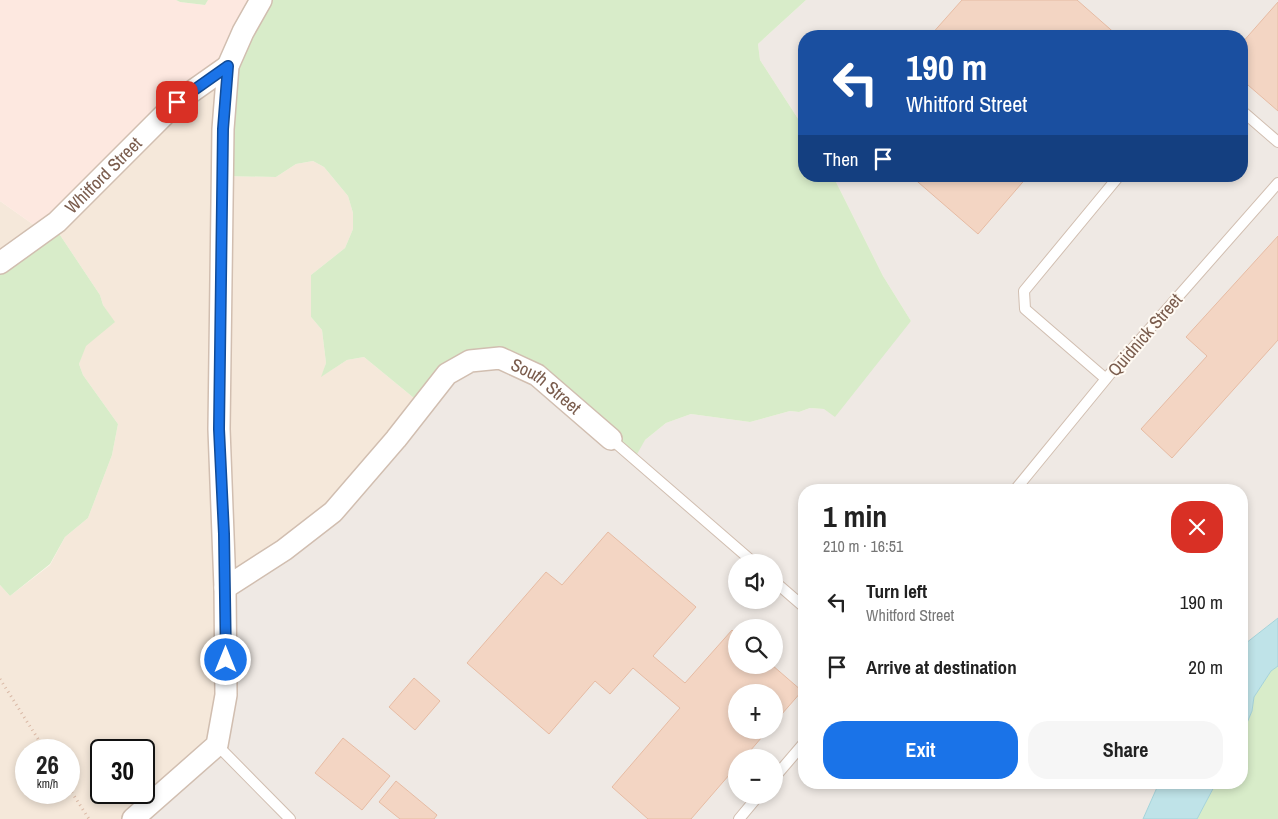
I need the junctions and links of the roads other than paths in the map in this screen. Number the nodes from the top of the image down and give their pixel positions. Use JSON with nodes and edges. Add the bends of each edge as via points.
{"nodes":[{"id":1,"x":261,"y":0,"type":"edge"},
{"id":2,"x":228,"y":66,"type":"junction"},
{"id":3,"x":1248,"y":116,"type":"edge"},
{"id":4,"x":1278,"y":142,"type":"edge"},
{"id":5,"x":1114,"y":182,"type":"edge"},
{"id":6,"x":1278,"y":183,"type":"edge"},
{"id":7,"x":0,"y":263,"type":"edge"},
{"id":8,"x":1106,"y":379,"type":"junction"},
{"id":9,"x":611,"y":439,"type":"joint"},
{"id":10,"x":1020,"y":484,"type":"edge"},
{"id":11,"x":744,"y":554,"type":"edge"},
{"id":12,"x":225,"y":588,"type":"junction"},
{"id":13,"x":783,"y":589,"type":"edge"},
{"id":14,"x":798,"y":602,"type":"edge"},
{"id":15,"x":217,"y":745,"type":"junction"},
{"id":16,"x":798,"y":750,"type":"edge"},
{"id":17,"x":783,"y":768,"type":"edge"},
{"id":18,"x":752,"y":804,"type":"edge"},
{"id":19,"x":133,"y":819,"type":"edge"},
{"id":20,"x":290,"y":819,"type":"edge"},
{"id":21,"x":739,"y":819,"type":"edge"}],
"edges":[{"from":1,"to":2,"type":"street"},
{"from":2,"to":7,"type":"street","name":"Whitford Street","via":[[177,102],[57,222]]},
{"from":2,"to":12,"type":"street","via":[[223,129],[219,429]]},
{"from":3,"to":4,"type":"lane"},
{"from":5,"to":8,"type":"lane","via":[[1024,291],[1025,309]]},
{"from":6,"to":8,"type":"lane","name":"Quidnick Street"},
{"from":8,"to":10,"type":"lane","name":"Quidnick Street"},
{"from":9,"to":11,"type":"lane","name":"South Street"},
{"from":9,"to":12,"type":"street","name":"South Street","via":[[536,375],[500,358],[470,361],[447,374],[333,512],[284,550]]},
{"from":12,"to":15,"type":"street","via":[[226,695]]},
{"from":13,"to":14,"type":"lane"},
{"from":15,"to":19,"type":"street"},
{"from":15,"to":20,"type":"lane"},
{"from":16,"to":17,"type":"lane"},
{"from":18,"to":21,"type":"lane"}]}
